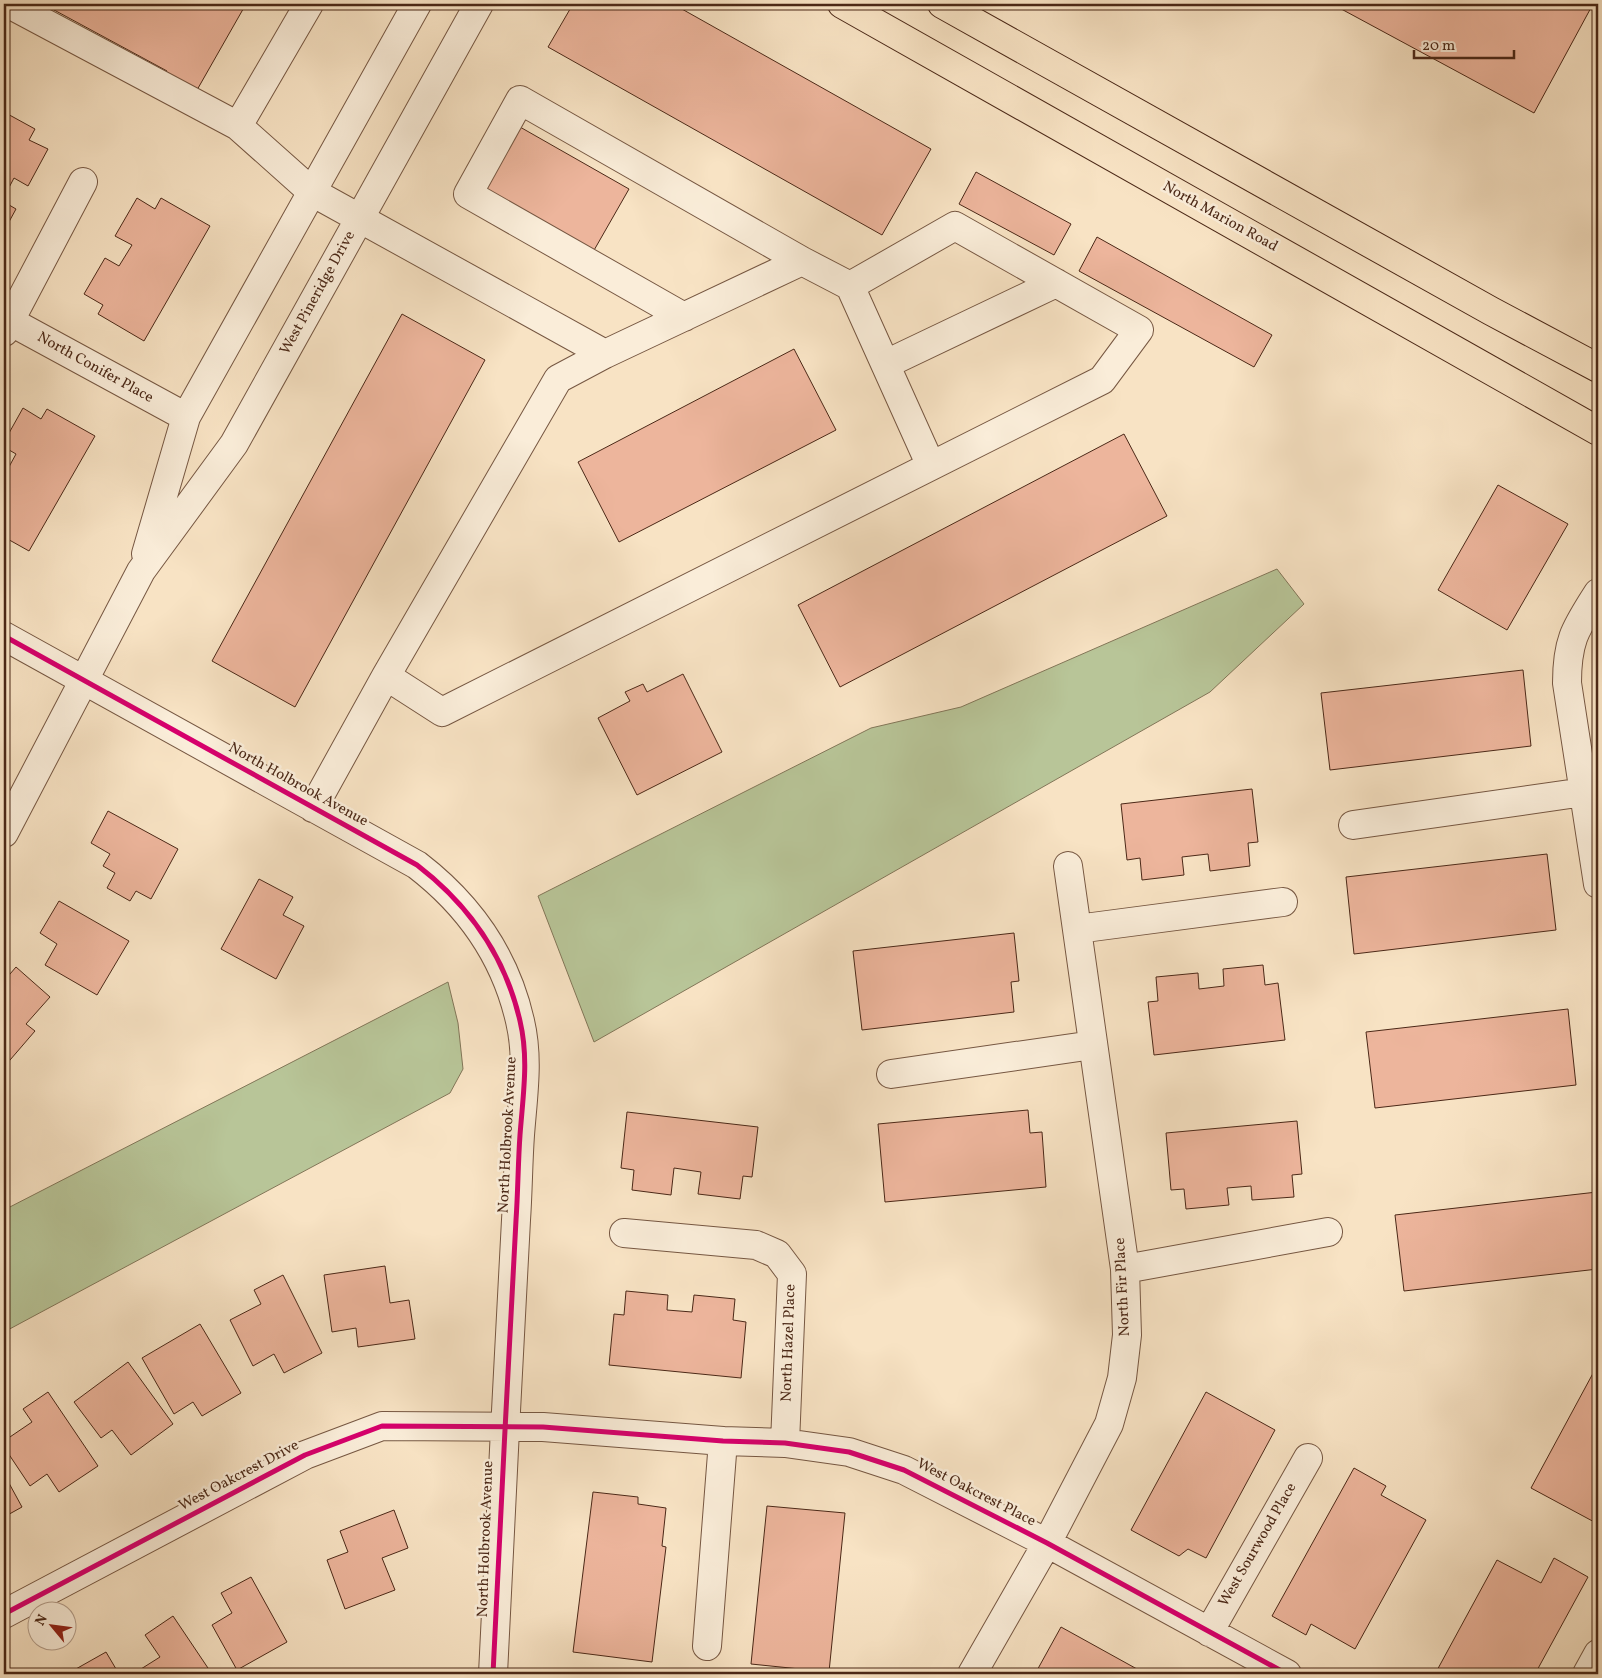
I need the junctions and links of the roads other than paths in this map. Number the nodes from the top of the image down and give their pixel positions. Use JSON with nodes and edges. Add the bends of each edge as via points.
{"nodes":[{"id":1,"x":9,"y":4,"type":"edge"},
{"id":2,"x":309,"y":4,"type":"edge"},
{"id":3,"x":418,"y":4,"type":"edge"},
{"id":4,"x":479,"y":4,"type":"edge"},
{"id":5,"x":842,"y":4,"type":"edge"},
{"id":6,"x":942,"y":4,"type":"edge"},
{"id":7,"x":238,"y":126,"type":"junction"},
{"id":8,"x":83,"y":182,"type":"dead end"},
{"id":9,"x":312,"y":192,"type":"junction"},
{"id":10,"x":359,"y":219,"type":"junction"},
{"id":11,"x":802,"y":262,"type":"junction"},
{"id":12,"x":1056,"y":283,"type":"junction"},
{"id":13,"x":850,"y":286,"type":"junction"},
{"id":14,"x":684,"y":316,"type":"junction"},
{"id":15,"x":6,"y":324,"type":"edge"},
{"id":16,"x":605,"y":354,"type":"junction"},
{"id":17,"x":886,"y":364,"type":"junction"},
{"id":18,"x":1598,"y":368,"type":"edge"},
{"id":19,"x":186,"y":417,"type":"junction"},
{"id":20,"x":1598,"y":431,"type":"edge"},
{"id":21,"x":931,"y":466,"type":"junction"},
{"id":22,"x":141,"y":571,"type":"junction"},
{"id":23,"x":1598,"y":593,"type":"edge"},
{"id":24,"x":4,"y":636,"type":"edge"},
{"id":25,"x":386,"y":676,"type":"junction"},
{"id":26,"x":83,"y":680,"type":"junction"},
{"id":27,"x":1584,"y":792,"type":"junction"},
{"id":28,"x":313,"y":808,"type":"junction"},
{"id":29,"x":1353,"y":825,"type":"dead end"},
{"id":30,"x":4,"y":833,"type":"edge"},
{"id":31,"x":1068,"y":866,"type":"dead end"},
{"id":32,"x":1598,"y":884,"type":"edge"},
{"id":33,"x":1283,"y":902,"type":"dead end"},
{"id":34,"x":1077,"y":929,"type":"junction"},
{"id":35,"x":1093,"y":1045,"type":"junction"},
{"id":36,"x":890,"y":1074,"type":"dead end"},
{"id":37,"x":1328,"y":1232,"type":"dead end"},
{"id":38,"x":624,"y":1233,"type":"dead end"},
{"id":39,"x":1125,"y":1269,"type":"junction"},
{"id":40,"x":504,"y":1425,"type":"junction"},
{"id":41,"x":723,"y":1441,"type":"junction"},
{"id":42,"x":785,"y":1443,"type":"junction"},
{"id":43,"x":1308,"y":1458,"type":"dead end"},
{"id":44,"x":1047,"y":1543,"type":"junction"},
{"id":45,"x":4,"y":1614,"type":"edge"},
{"id":46,"x":1209,"y":1632,"type":"junction"},
{"id":47,"x":707,"y":1646,"type":"dead end"},
{"id":48,"x":1598,"y":1654,"type":"edge"},
{"id":49,"x":493,"y":1674,"type":"edge"},
{"id":50,"x":972,"y":1674,"type":"edge"},
{"id":51,"x":1287,"y":1674,"type":"edge"},
{"id":52,"x":1587,"y":1674,"type":"edge"}],
"edges":[{"from":1,"to":7,"type":"street"},
{"from":2,"to":7,"type":"street"},
{"from":3,"to":9,"type":"street","name":"West Pineridge Drive"},
{"from":4,"to":10,"type":"street","name":"West Pineridge Drive"},
{"from":5,"to":20,"type":"main road","name":"North Marion Road"},
{"from":6,"to":18,"type":"main road"},
{"from":7,"to":9,"type":"street"},
{"from":8,"to":15,"type":"street"},
{"from":9,"to":10,"type":"street"},
{"from":9,"to":19,"type":"street","name":"West Pineridge Drive"},
{"from":10,"to":16,"type":"street"},
{"from":10,"to":22,"type":"street","name":"West Pineridge Drive","via":[[234,444]]},
{"from":11,"to":13,"type":"street"},
{"from":11,"to":14,"type":"street"},
{"from":11,"to":14,"type":"street","via":[[520,100],[468,194]]},
{"from":12,"to":13,"type":"street","via":[[955,226]]},
{"from":12,"to":17,"type":"street"},
{"from":12,"to":21,"type":"street","via":[[1139,330],[1102,380]]},
{"from":13,"to":17,"type":"street"},
{"from":14,"to":16,"type":"street"},
{"from":15,"to":19,"type":"street","name":"North Conifer Place"},
{"from":16,"to":25,"type":"street","via":[[558,379]]},
{"from":17,"to":21,"type":"street"},
{"from":19,"to":22,"type":"street","name":"West Pineridge Drive"},
{"from":21,"to":25,"type":"street","via":[[442,712]]},
{"from":22,"to":26,"type":"street","name":"West Pineridge Drive"},
{"from":23,"to":27,"type":"street","via":[[1573,633],[1567,660],[1567,683]]},
{"from":24,"to":26,"type":"street","name":"North Holbrook Avenue"},
{"from":25,"to":28,"type":"street"},
{"from":26,"to":28,"type":"street","name":"North Holbrook Avenue"},
{"from":26,"to":30,"type":"street","name":"West Pineridge Drive"},
{"from":27,"to":29,"type":"street"},
{"from":27,"to":32,"type":"street"},
{"from":28,"to":40,"type":"street","name":"North Holbrook Avenue","via":[[417,865],[438,881],[494,948],[515,1000],[526,1049],[526,1084],[520,1135]]},
{"from":31,"to":34,"type":"street","name":"North Fir Place"},
{"from":33,"to":34,"type":"street"},
{"from":34,"to":35,"type":"street","name":"North Fir Place"},
{"from":35,"to":36,"type":"street"},
{"from":35,"to":39,"type":"street","name":"North Fir Place"},
{"from":37,"to":39,"type":"street"},
{"from":38,"to":42,"type":"street","name":"North Hazel Place","via":[[756,1244],[777,1254],[786,1263],[792,1274]]},
{"from":39,"to":44,"type":"street","name":"North Fir Place","via":[[1127,1335],[1122,1378],[1109,1424]]},
{"from":40,"to":41,"type":"street","name":"West Oakcrest Place"},
{"from":40,"to":45,"type":"street","name":"West Oakcrest Drive","via":[[382,1426],[304,1455]]},
{"from":40,"to":49,"type":"street","name":"North Holbrook Avenue"},
{"from":41,"to":42,"type":"street","name":"West Oakcrest Place"},
{"from":41,"to":47,"type":"street"},
{"from":42,"to":44,"type":"street","name":"West Oakcrest Place","via":[[849,1452],[904,1470]]},
{"from":43,"to":46,"type":"street","name":"West Sourwood Place"},
{"from":44,"to":46,"type":"street","name":"West Oakcrest Place"},
{"from":44,"to":50,"type":"street","name":"North Fir Place"},
{"from":46,"to":51,"type":"street","name":"West Oakcrest Place"},
{"from":48,"to":52,"type":"street"}]}
